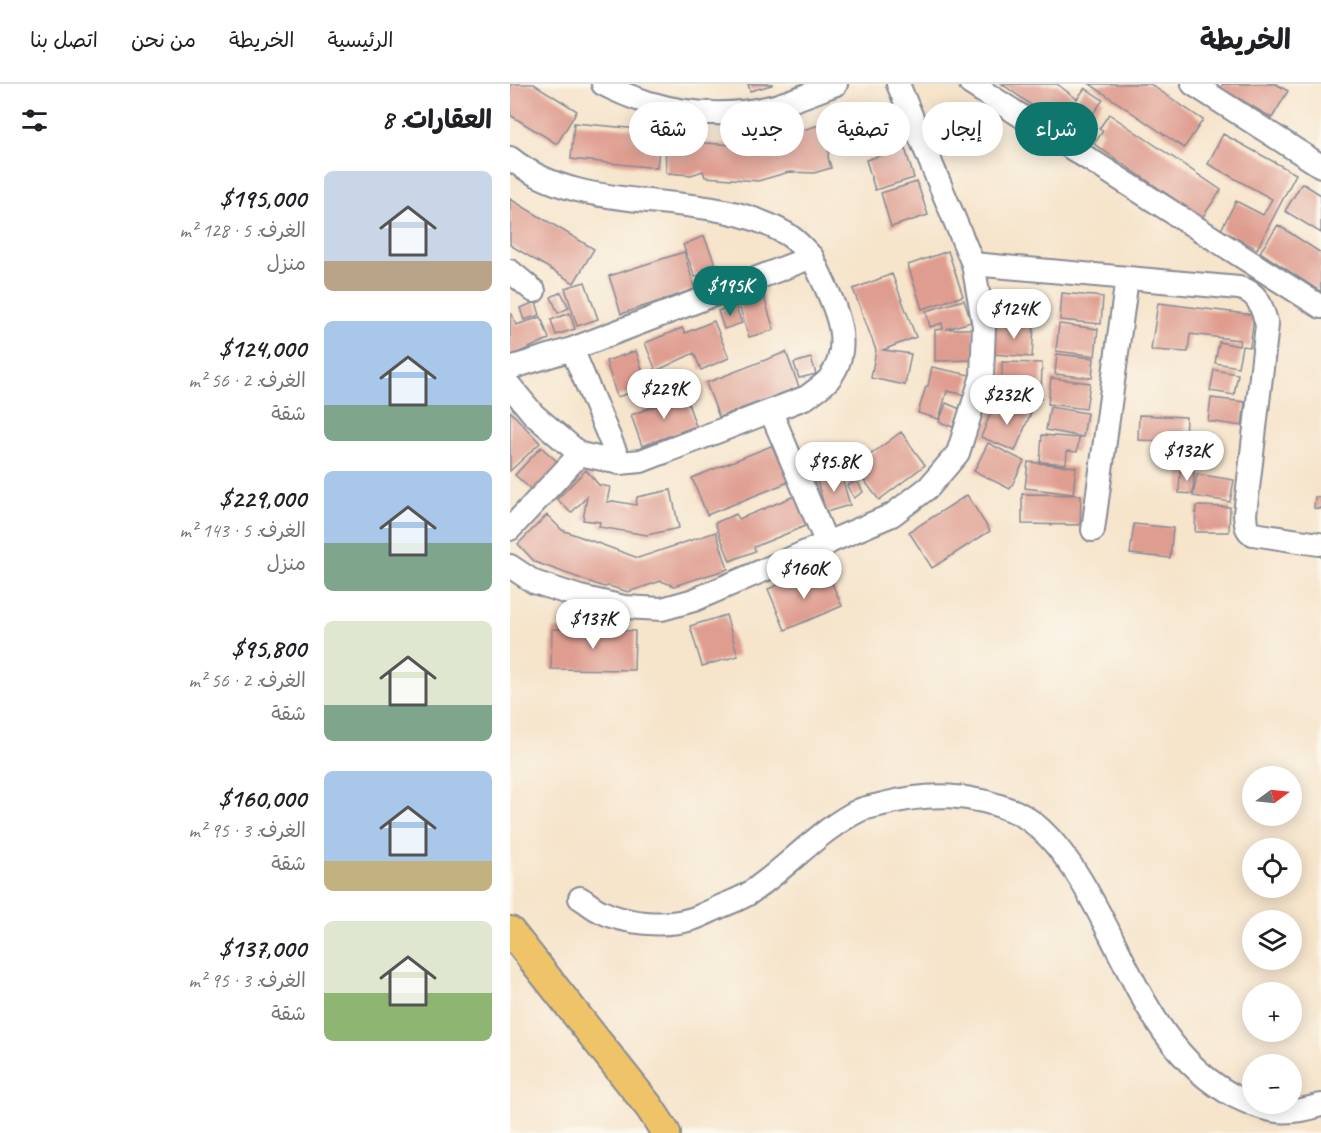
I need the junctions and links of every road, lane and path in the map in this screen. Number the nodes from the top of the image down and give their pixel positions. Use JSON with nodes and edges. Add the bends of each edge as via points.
{"nodes":[{"id":1,"x":603,"y":84,"type":"edge"},
{"id":2,"x":836,"y":84,"type":"edge"},
{"id":3,"x":898,"y":84,"type":"edge"},
{"id":4,"x":971,"y":84,"type":"edge"},
{"id":5,"x":1192,"y":84,"type":"edge"},
{"id":6,"x":510,"y":158,"type":"edge"},
{"id":7,"x":1321,"y":166,"type":"edge"},
{"id":8,"x":812,"y":257,"type":"junction"},
{"id":9,"x":973,"y":264,"type":"junction"},
{"id":10,"x":510,"y":271,"type":"edge"},
{"id":11,"x":1128,"y":278,"type":"junction"},
{"id":12,"x":534,"y":291,"type":"dead end"},
{"id":13,"x":1321,"y":307,"type":"edge"},
{"id":14,"x":572,"y":349,"type":"junction"},
{"id":15,"x":510,"y":368,"type":"edge"},
{"id":16,"x":510,"y":386,"type":"edge"},
{"id":17,"x":771,"y":412,"type":"junction"},
{"id":18,"x":580,"y":454,"type":"junction"},
{"id":19,"x":620,"y":463,"type":"junction"},
{"id":20,"x":510,"y":529,"type":"edge"},
{"id":21,"x":1093,"y":530,"type":"dead end"},
{"id":22,"x":827,"y":544,"type":"junction"},
{"id":23,"x":1320,"y":544,"type":"edge"},
{"id":24,"x":510,"y":566,"type":"edge"},
{"id":25,"x":580,"y":898,"type":"dead end"},
{"id":26,"x":510,"y":931,"type":"edge"},
{"id":27,"x":1321,"y":1106,"type":"edge"},
{"id":28,"x":666,"y":1133,"type":"edge"}],
"edges":[{"from":1,"to":2,"type":"street","via":[[676,111],[715,115],[771,107]]},
{"from":3,"to":9,"type":"street"},
{"from":4,"to":13,"type":"street"},
{"from":5,"to":7,"type":"street"},
{"from":6,"to":8,"type":"street","via":[[560,185],[755,218],[787,234]]},
{"from":8,"to":14,"type":"street"},
{"from":8,"to":17,"type":"street","via":[[839,319],[843,338],[838,363],[828,380],[807,397]]},
{"from":9,"to":11,"type":"street"},
{"from":9,"to":22,"type":"street","via":[[984,326],[982,376],[958,453],[928,487],[892,515]]},
{"from":10,"to":12,"type":"street"},
{"from":11,"to":21,"type":"street"},
{"from":11,"to":23,"type":"street","via":[[1239,288],[1256,296],[1267,325],[1246,526],[1253,534]]},
{"from":14,"to":15,"type":"street"},
{"from":14,"to":19,"type":"street"},
{"from":16,"to":18,"type":"street","via":[[534,415]]},
{"from":17,"to":19,"type":"street","via":[[641,461]]},
{"from":17,"to":22,"type":"street"},
{"from":18,"to":19,"type":"street"},
{"from":18,"to":20,"type":"street"},
{"from":22,"to":24,"type":"street","via":[[694,600],[662,609],[624,607],[580,597],[534,582]]},
{"from":25,"to":27,"type":"street","via":[[601,912],[634,921],[669,924],[694,919],[750,893],[827,831],[861,810],[938,795],[976,799],[1018,813],[1044,832],[1064,854],[1087,889],[1144,1000],[1176,1049],[1196,1070],[1219,1088],[1275,1112],[1300,1112]]},
{"from":26,"to":28,"type":"main road"}]}
